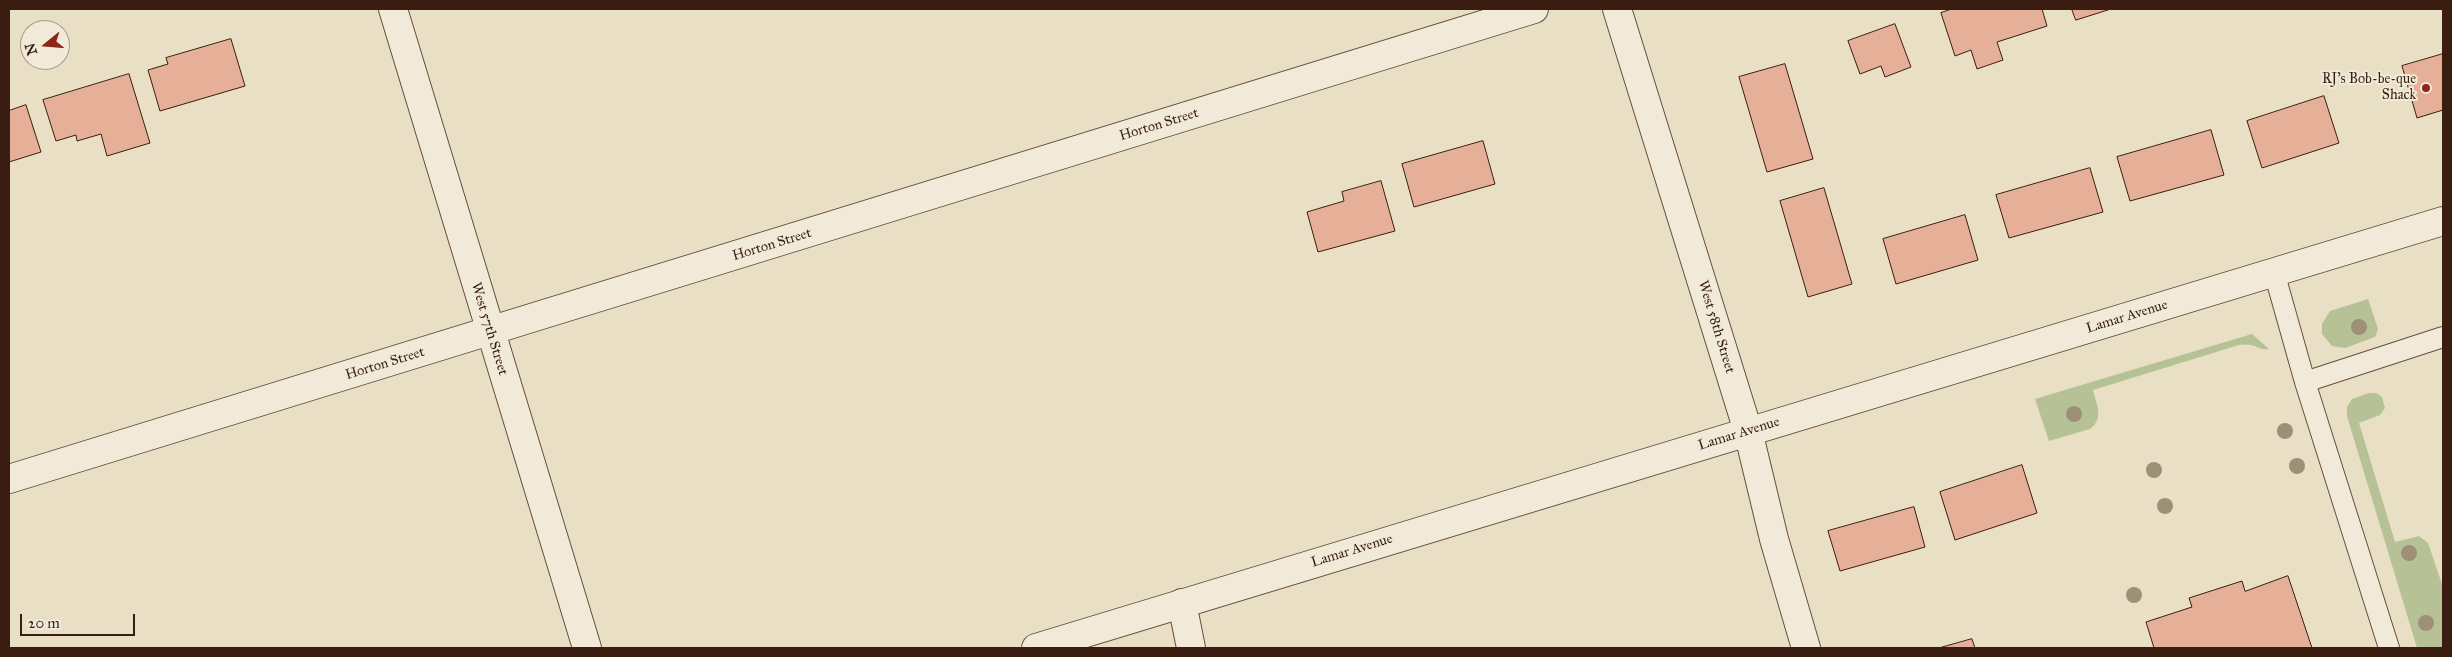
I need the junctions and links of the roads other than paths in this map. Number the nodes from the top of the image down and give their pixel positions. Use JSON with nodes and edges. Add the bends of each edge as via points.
{"nodes":[{"id":1,"x":393,"y":9,"type":"edge"},
{"id":2,"x":1534,"y":9,"type":"edge"},
{"id":3,"x":1617,"y":9,"type":"edge"},
{"id":4,"x":2443,"y":221,"type":"edge"},
{"id":5,"x":2274,"y":272,"type":"junction"},
{"id":6,"x":490,"y":332,"type":"junction"},
{"id":7,"x":2443,"y":337,"type":"edge"},
{"id":8,"x":2305,"y":382,"type":"junction"},
{"id":9,"x":1748,"y":431,"type":"junction"},
{"id":10,"x":9,"y":478,"type":"edge"},
{"id":11,"x":1182,"y":603,"type":"junction"},
{"id":12,"x":587,"y":648,"type":"edge"},
{"id":13,"x":1036,"y":648,"type":"edge"},
{"id":14,"x":1191,"y":648,"type":"edge"},
{"id":15,"x":1806,"y":648,"type":"edge"},
{"id":16,"x":2389,"y":648,"type":"edge"}],
"edges":[{"from":1,"to":6,"type":"street","name":"West 57th Street"},
{"from":2,"to":6,"type":"street","name":"Horton Street"},
{"from":3,"to":9,"type":"street","name":"West 58th Street"},
{"from":4,"to":5,"type":"street","name":"Lamar Avenue"},
{"from":5,"to":8,"type":"lane"},
{"from":5,"to":9,"type":"street","name":"Lamar Avenue"},
{"from":6,"to":10,"type":"street","name":"Horton Street"},
{"from":6,"to":12,"type":"street","name":"West 57th Street"},
{"from":7,"to":8,"type":"lane"},
{"from":8,"to":16,"type":"lane"},
{"from":9,"to":11,"type":"street","name":"Lamar Avenue"},
{"from":9,"to":15,"type":"street","name":"West 58th Street","via":[[1774,539]]},
{"from":11,"to":13,"type":"street","name":"Lamar Avenue"},
{"from":11,"to":14,"type":"street"}]}
